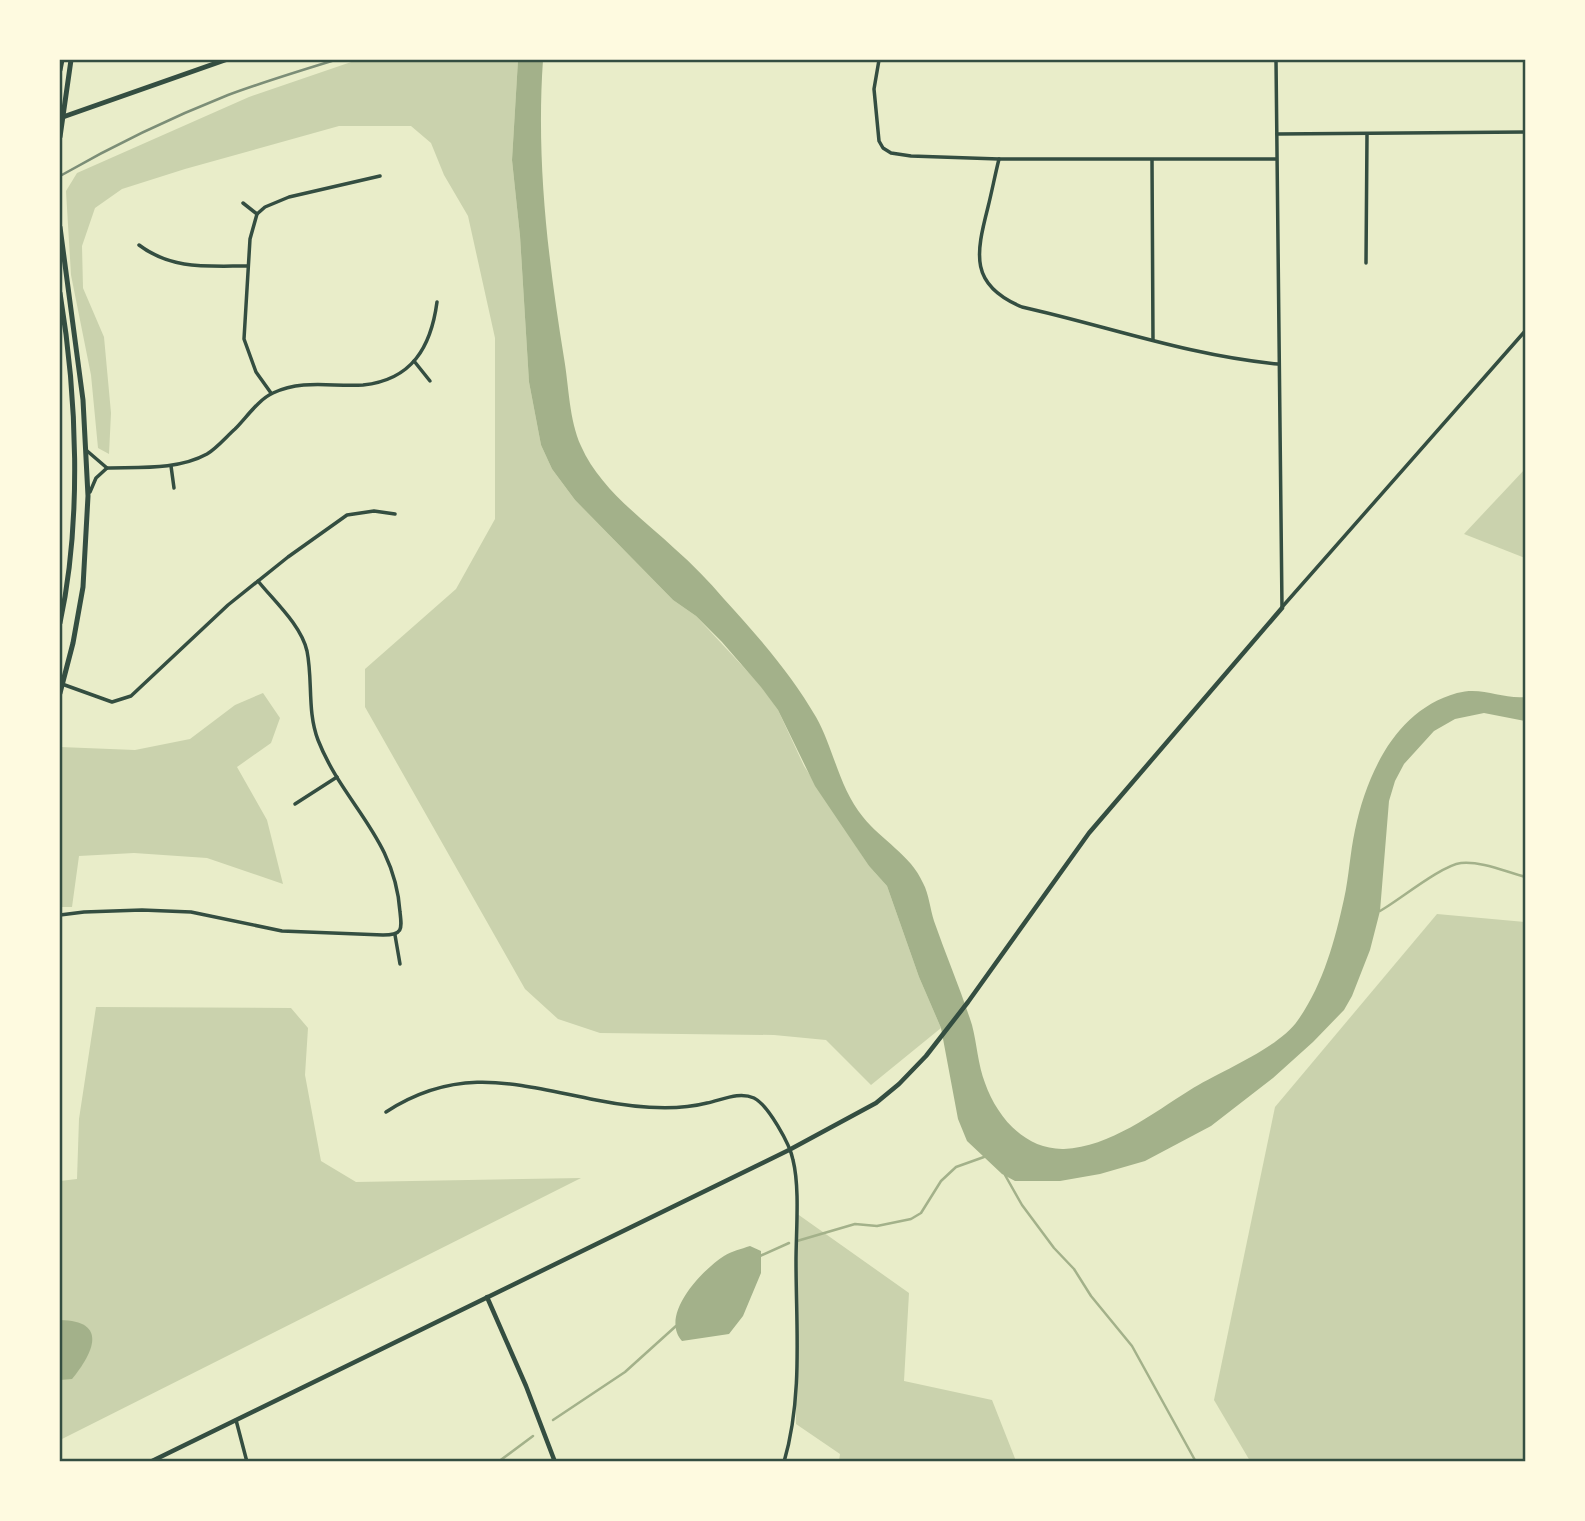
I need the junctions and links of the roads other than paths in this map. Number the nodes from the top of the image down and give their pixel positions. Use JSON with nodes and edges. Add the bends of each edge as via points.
{"nodes":[{"id":1,"x":62,"y":60,"type":"edge"},
{"id":2,"x":71,"y":60,"type":"edge"},
{"id":3,"x":225,"y":60,"type":"edge"},
{"id":4,"x":879,"y":60,"type":"edge"},
{"id":5,"x":1276,"y":60,"type":"edge"},
{"id":6,"x":60,"y":70,"type":"edge"},
{"id":7,"x":60,"y":118,"type":"edge"},
{"id":8,"x":1525,"y":132,"type":"edge"},
{"id":9,"x":1277,"y":134,"type":"junction"},
{"id":10,"x":1367,"y":135,"type":"junction"},
{"id":11,"x":60,"y":137,"type":"edge"},
{"id":12,"x":999,"y":159,"type":"junction"},
{"id":13,"x":1276,"y":159,"type":"junction"},
{"id":14,"x":1152,"y":160,"type":"junction"},
{"id":15,"x":380,"y":176,"type":"dead end"},
{"id":16,"x":243,"y":203,"type":"dead end"},
{"id":17,"x":257,"y":214,"type":"junction"},
{"id":18,"x":60,"y":227,"type":"edge"},
{"id":19,"x":139,"y":245,"type":"dead end"},
{"id":20,"x":1366,"y":263,"type":"dead end"},
{"id":21,"x":248,"y":266,"type":"junction"},
{"id":22,"x":60,"y":293,"type":"edge"},
{"id":23,"x":437,"y":302,"type":"dead end"},
{"id":24,"x":1525,"y":330,"type":"edge"},
{"id":25,"x":1153,"y":340,"type":"junction"},
{"id":26,"x":414,"y":361,"type":"junction"},
{"id":27,"x":1278,"y":364,"type":"junction"},
{"id":28,"x":430,"y":381,"type":"dead end"},
{"id":29,"x":271,"y":393,"type":"junction"},
{"id":30,"x":86,"y":450,"type":"junction"},
{"id":31,"x":171,"y":465,"type":"junction"},
{"id":32,"x":107,"y":468,"type":"junction"},
{"id":33,"x":174,"y":488,"type":"dead end"},
{"id":34,"x":88,"y":496,"type":"junction"},
{"id":35,"x":395,"y":514,"type":"dead end"},
{"id":36,"x":258,"y":581,"type":"junction"},
{"id":37,"x":1282,"y":608,"type":"junction"},
{"id":38,"x":60,"y":623,"type":"edge"},
{"id":39,"x":62,"y":684,"type":"junction"},
{"id":40,"x":60,"y":693,"type":"edge"},
{"id":41,"x":337,"y":776,"type":"junction"},
{"id":42,"x":295,"y":804,"type":"dead end"},
{"id":43,"x":60,"y":915,"type":"edge"},
{"id":44,"x":395,"y":935,"type":"junction"},
{"id":45,"x":400,"y":964,"type":"dead end"},
{"id":46,"x":386,"y":1112,"type":"dead end"},
{"id":47,"x":789,"y":1150,"type":"junction"},
{"id":48,"x":487,"y":1297,"type":"junction"},
{"id":49,"x":236,"y":1420,"type":"junction"},
{"id":50,"x":150,"y":1461,"type":"edge"},
{"id":51,"x":247,"y":1461,"type":"edge"},
{"id":52,"x":555,"y":1461,"type":"edge"},
{"id":53,"x":784,"y":1461,"type":"edge"}],
"edges":[{"from":1,"to":6,"type":"main road"},
{"from":2,"to":11,"type":"main road"},
{"from":3,"to":7,"type":"main road"},
{"from":4,"to":12,"type":"street","via":[[874,89],[883,148],[911,156]]},
{"from":5,"to":9,"type":"street"},
{"from":8,"to":10,"type":"street"},
{"from":9,"to":10,"type":"street"},
{"from":9,"to":13,"type":"street"},
{"from":10,"to":20,"type":"street"},
{"from":12,"to":14,"type":"street"},
{"from":12,"to":25,"type":"street","via":[[978,249],[990,286],[1021,307]]},
{"from":13,"to":14,"type":"street"},
{"from":13,"to":27,"type":"street"},
{"from":14,"to":25,"type":"street"},
{"from":15,"to":17,"type":"street","via":[[289,197]]},
{"from":16,"to":17,"type":"street"},
{"from":17,"to":21,"type":"street"},
{"from":18,"to":30,"type":"main road"},
{"from":19,"to":21,"type":"street","via":[[183,265]]},
{"from":21,"to":29,"type":"street","via":[[244,339],[256,372]]},
{"from":22,"to":38,"type":"main road","via":[[73,441],[72,522]]},
{"from":23,"to":26,"type":"street","via":[[431,335]]},
{"from":24,"to":37,"type":"street"},
{"from":25,"to":27,"type":"street","via":[[1237,360]]},
{"from":26,"to":28,"type":"street"},
{"from":26,"to":29,"type":"street","via":[[381,382],[320,383]]},
{"from":27,"to":37,"type":"street"},
{"from":29,"to":31,"type":"street","via":[[207,454]]},
{"from":30,"to":32,"type":"street"},
{"from":30,"to":34,"type":"main road"},
{"from":31,"to":32,"type":"street"},
{"from":31,"to":33,"type":"street"},
{"from":32,"to":34,"type":"street"},
{"from":34,"to":39,"type":"main road","via":[[83,587]]},
{"from":35,"to":36,"type":"street","via":[[348,515]]},
{"from":36,"to":39,"type":"street","via":[[131,696],[111,702]]},
{"from":36,"to":41,"type":"street","via":[[307,649],[312,723]]},
{"from":37,"to":47,"type":"street","via":[[1089,833],[926,1056],[876,1103]]},
{"from":39,"to":40,"type":"main road"},
{"from":41,"to":42,"type":"street"},
{"from":41,"to":44,"type":"street","via":[[382,844],[392,869],[401,925]]},
{"from":43,"to":44,"type":"street","via":[[191,912],[282,931]]},
{"from":44,"to":45,"type":"street"},
{"from":46,"to":47,"type":"street","via":[[420,1093],[472,1082],[512,1083],[642,1107],[692,1106],[750,1096],[772,1118]]},
{"from":47,"to":48,"type":"street"},
{"from":47,"to":53,"type":"street","via":[[796,1201],[797,1334],[792,1434]]},
{"from":48,"to":49,"type":"street"},
{"from":48,"to":52,"type":"street"},
{"from":49,"to":50,"type":"street"},
{"from":49,"to":51,"type":"street"}]}
